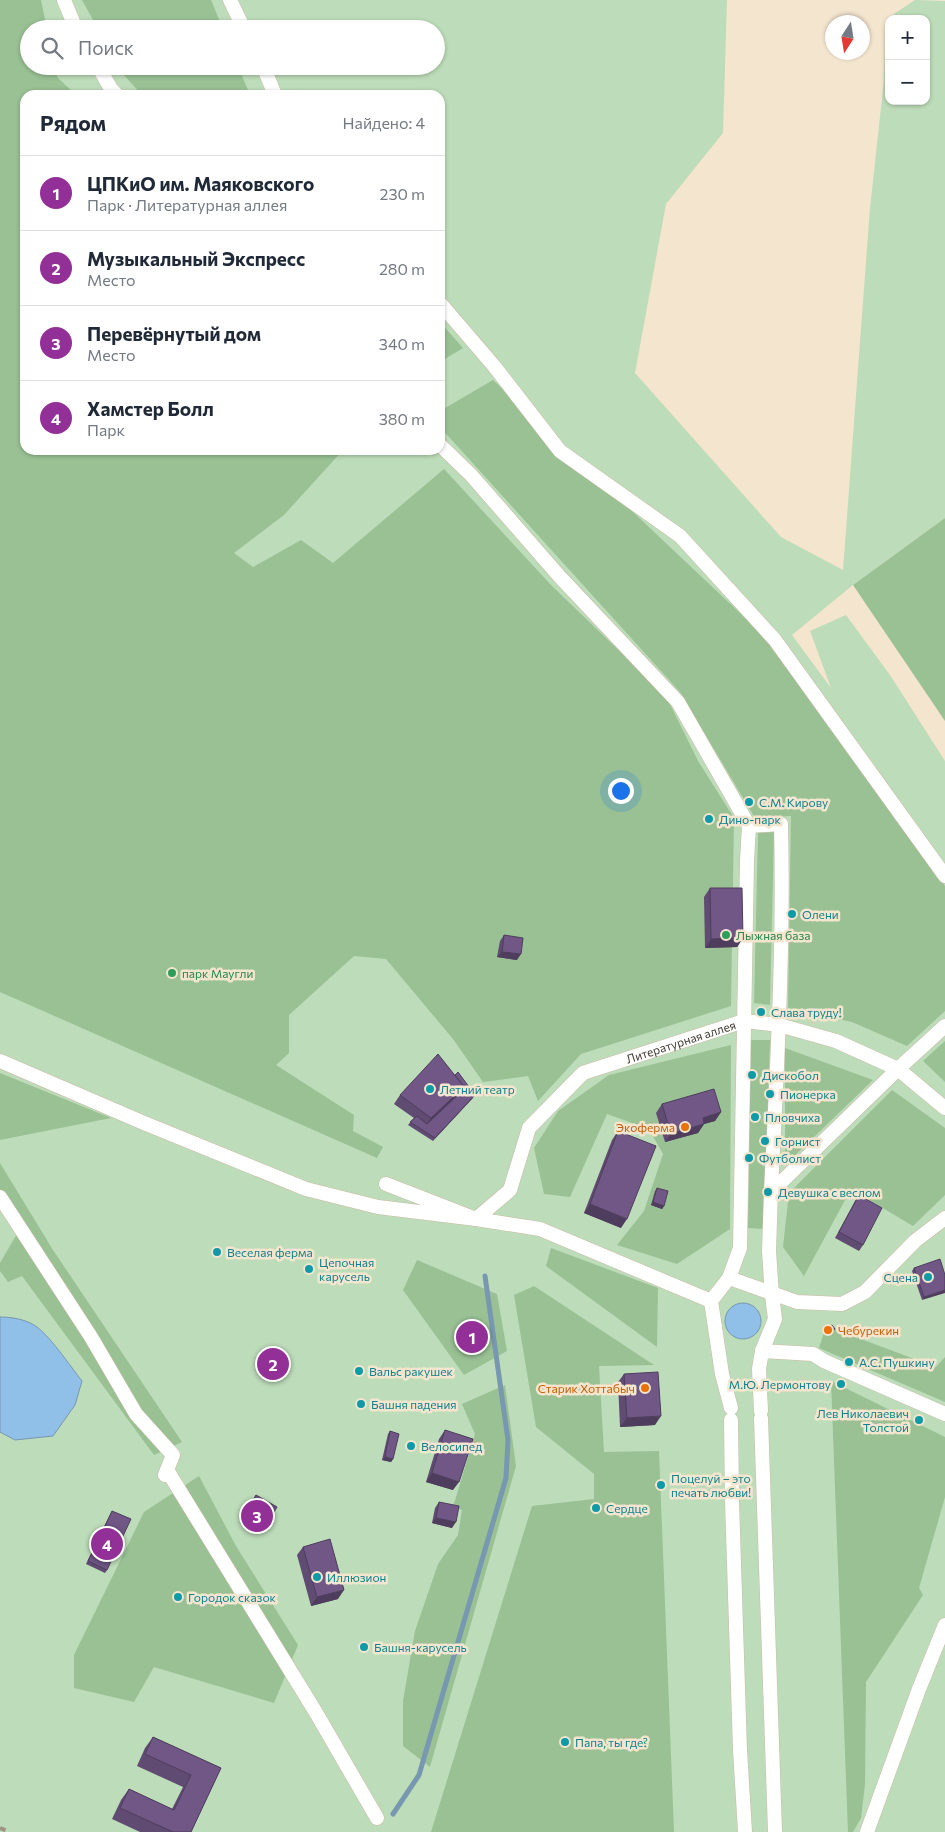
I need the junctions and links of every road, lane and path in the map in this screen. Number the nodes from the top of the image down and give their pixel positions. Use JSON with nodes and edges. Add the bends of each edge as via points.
{"nodes":[{"id":1,"x":64,"y":0,"type":"edge"},
{"id":2,"x":230,"y":0,"type":"edge"},
{"id":3,"x":72,"y":20,"type":"edge"},
{"id":4,"x":240,"y":20,"type":"edge"},
{"id":5,"x":104,"y":75,"type":"edge"},
{"id":6,"x":267,"y":75,"type":"edge"},
{"id":7,"x":113,"y":90,"type":"edge"},
{"id":8,"x":273,"y":90,"type":"edge"},
{"id":9,"x":445,"y":309,"type":"edge"},
{"id":10,"x":445,"y":449,"type":"edge"},
{"id":11,"x":750,"y":826,"type":"junction"},
{"id":12,"x":945,"y":876,"type":"edge"},
{"id":13,"x":744,"y":1021,"type":"junction"},
{"id":14,"x":779,"y":1025,"type":"junction"},
{"id":15,"x":945,"y":1026,"type":"edge"},
{"id":16,"x":0,"y":1061,"type":"edge"},
{"id":17,"x":898,"y":1069,"type":"junction"},
{"id":18,"x":945,"y":1108,"type":"edge"},
{"id":19,"x":386,"y":1184,"type":"dead end"},
{"id":20,"x":771,"y":1192,"type":"junction"},
{"id":21,"x":0,"y":1197,"type":"edge"},
{"id":22,"x":945,"y":1218,"type":"edge"},
{"id":23,"x":476,"y":1219,"type":"junction"},
{"id":24,"x":729,"y":1278,"type":"junction"},
{"id":25,"x":772,"y":1295,"type":"junction"},
{"id":26,"x":711,"y":1301,"type":"junction"},
{"id":27,"x":762,"y":1351,"type":"junction"},
{"id":28,"x":945,"y":1414,"type":"edge"},
{"id":29,"x":945,"y":1625,"type":"edge"},
{"id":30,"x":377,"y":1818,"type":"dead end"},
{"id":31,"x":746,"y":1832,"type":"edge"},
{"id":32,"x":775,"y":1832,"type":"edge"},
{"id":33,"x":867,"y":1832,"type":"edge"}],
"edges":[{"from":1,"to":3,"type":"street"},
{"from":2,"to":4,"type":"street"},
{"from":5,"to":7,"type":"street"},
{"from":6,"to":8,"type":"street"},
{"from":9,"to":12,"type":"street","via":[[560,451],[680,536],[775,640]]},
{"from":10,"to":11,"type":"street","via":[[678,702]]},
{"from":11,"to":13,"type":"street"},
{"from":11,"to":14,"type":"street","via":[[781,824]]},
{"from":13,"to":14,"type":"street","name":"Литературная аллея"},
{"from":13,"to":23,"type":"street","name":"Литературная аллея","via":[[583,1073],[529,1128],[510,1190]]},
{"from":13,"to":24,"type":"street","via":[[740,1248]]},
{"from":14,"to":17,"type":"street","name":"Литературная аллея","via":[[836,1041]]},
{"from":14,"to":20,"type":"street"},
{"from":15,"to":17,"type":"street"},
{"from":16,"to":23,"type":"street","via":[[306,1188],[378,1207]]},
{"from":17,"to":18,"type":"street","name":"Литературная аллея"},
{"from":17,"to":20,"type":"street"},
{"from":19,"to":23,"type":"street"},
{"from":20,"to":25,"type":"street"},
{"from":21,"to":30,"type":"street","via":[[91,1337],[136,1414],[173,1455],[166,1473],[315,1711]]},
{"from":22,"to":25,"type":"street","via":[[915,1241],[865,1292],[842,1304],[797,1302]]},
{"from":23,"to":26,"type":"street","via":[[540,1229]]},
{"from":24,"to":25,"type":"street"},
{"from":24,"to":26,"type":"street"},
{"from":25,"to":27,"type":"street","via":[[775,1319]]},
{"from":26,"to":31,"type":"street","via":[[731,1414],[740,1750]]},
{"from":27,"to":28,"type":"street","via":[[813,1354]]},
{"from":27,"to":32,"type":"street","via":[[759,1369]]},
{"from":29,"to":33,"type":"street"}]}
